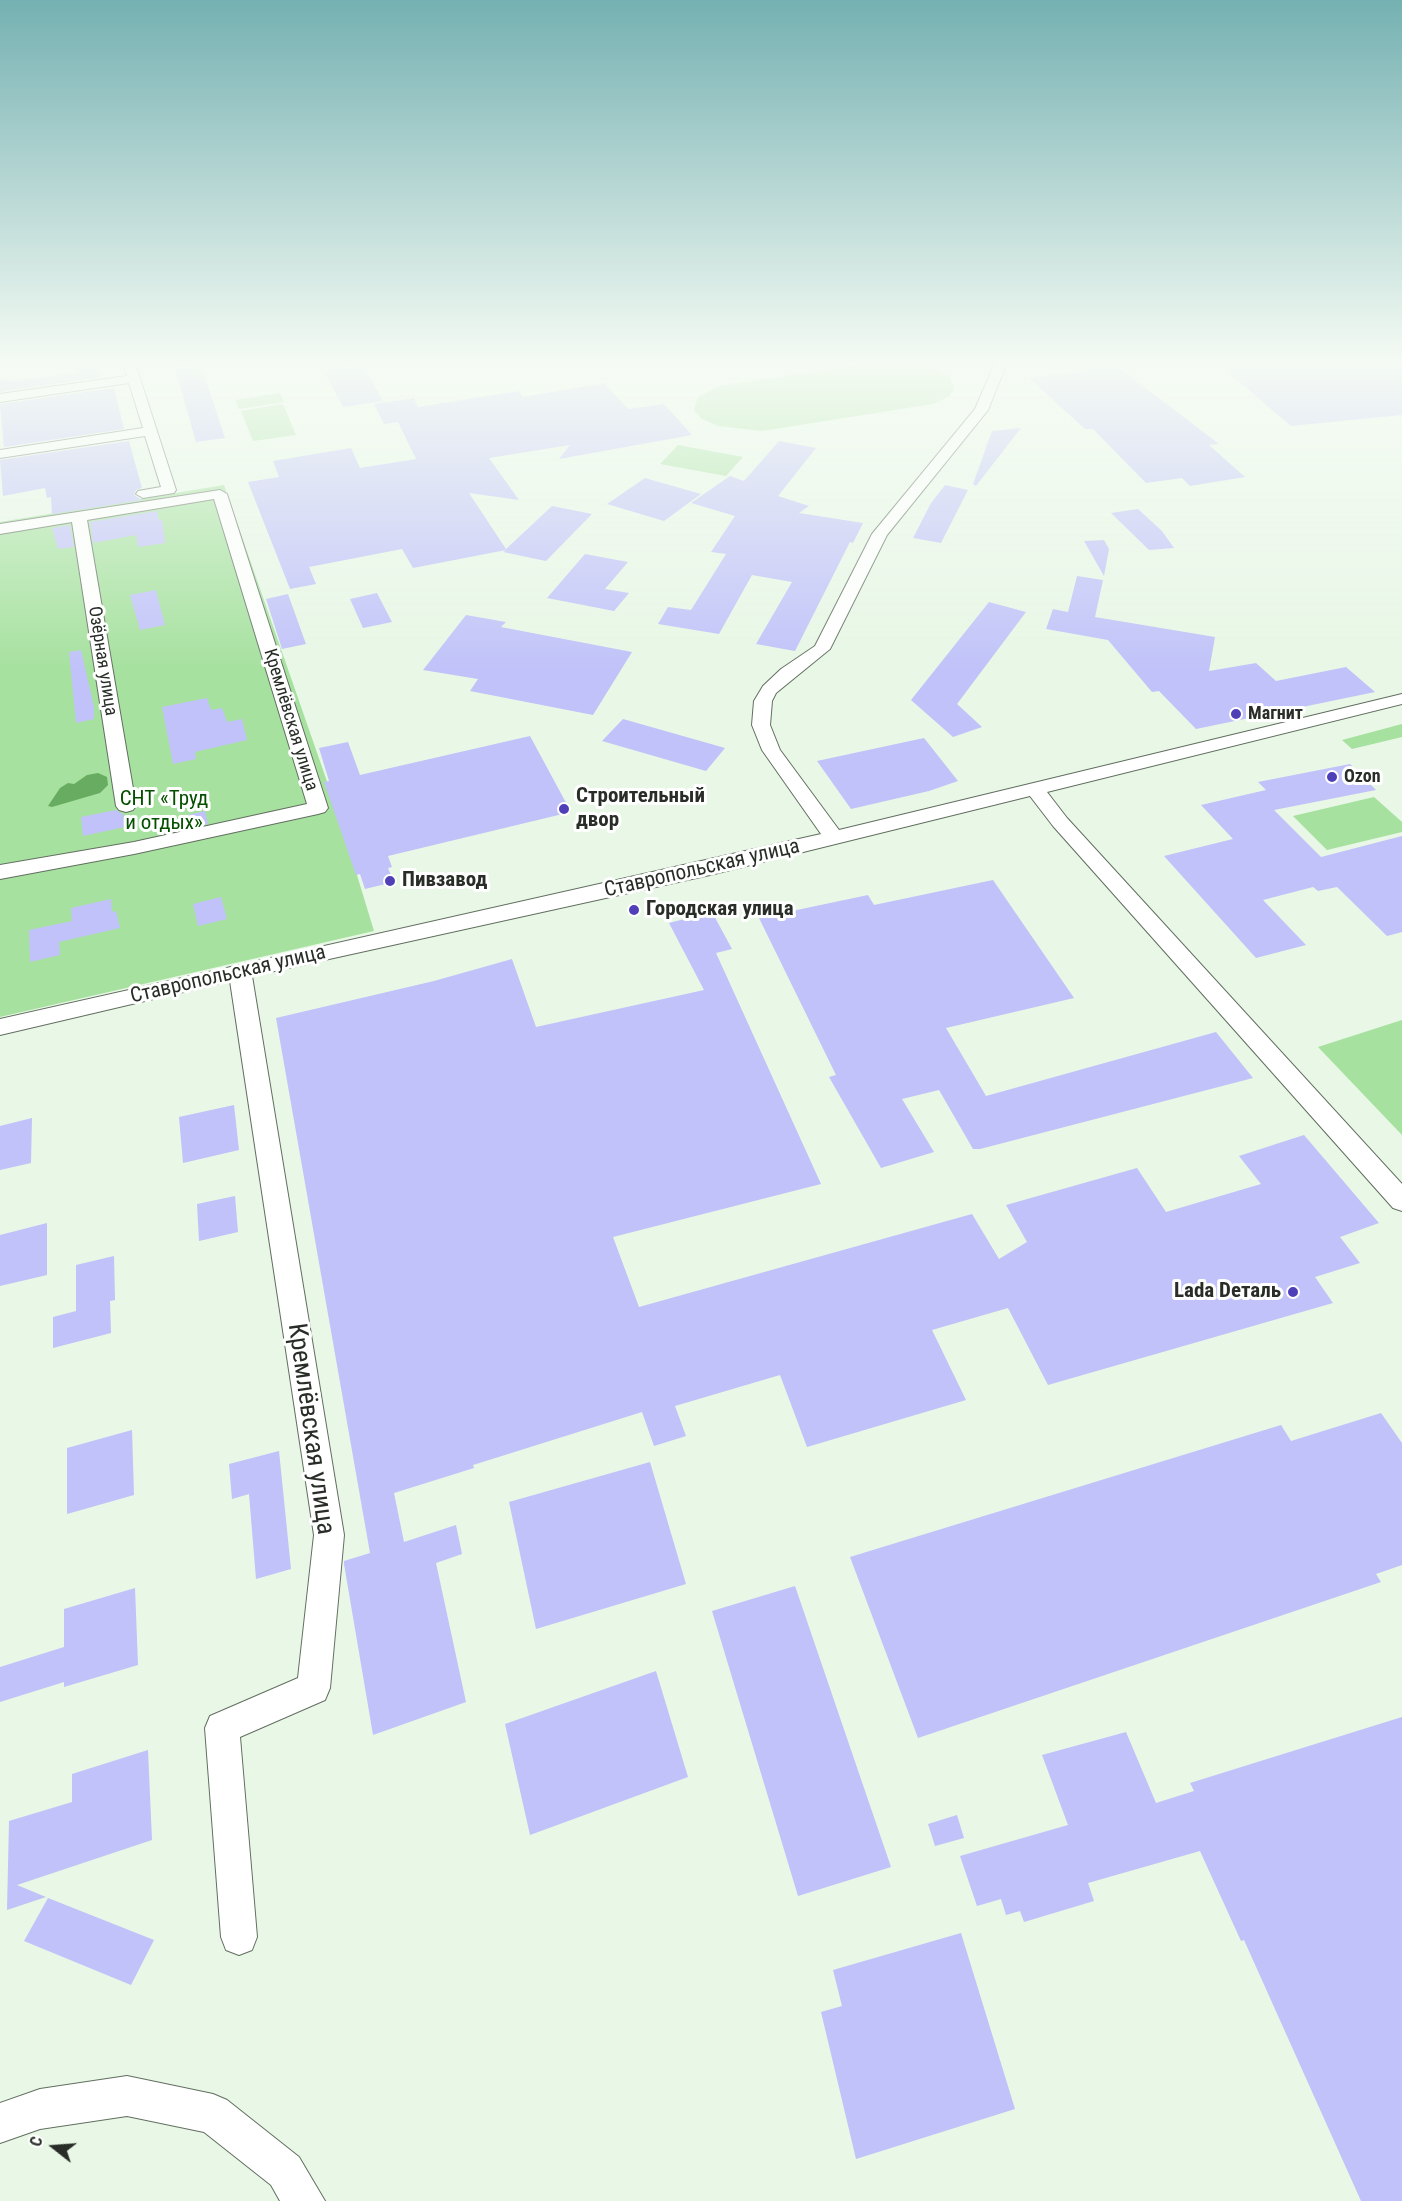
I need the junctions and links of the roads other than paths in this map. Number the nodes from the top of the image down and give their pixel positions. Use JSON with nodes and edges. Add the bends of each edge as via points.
{"nodes":[{"id":1,"x":161,"y":466,"type":"edge"},
{"id":2,"x":936,"y":466,"type":"edge"},
{"id":3,"x":79,"y":516,"type":"junction"},
{"id":4,"x":0,"y":518,"type":"edge"},
{"id":5,"x":0,"y":529,"type":"edge"},
{"id":6,"x":1402,"y":699,"type":"edge"},
{"id":7,"x":1035,"y":790,"type":"junction"},
{"id":8,"x":126,"y":806,"type":"dead end"},
{"id":9,"x":835,"y":839,"type":"junction"},
{"id":10,"x":0,"y":872,"type":"edge"},
{"id":11,"x":240,"y":971,"type":"junction"},
{"id":12,"x":0,"y":1027,"type":"edge"},
{"id":13,"x":1402,"y":1201,"type":"edge"},
{"id":14,"x":239,"y":1937,"type":"dead end"},
{"id":15,"x":0,"y":2123,"type":"edge"},
{"id":16,"x":304,"y":2201,"type":"edge"}],
"edges":[{"from":1,"to":4,"type":"street","via":[[169,490]]},
{"from":2,"to":9,"type":"street","via":[[880,534],[822,649],[787,673],[763,701],[761,725],[771,750]]},
{"from":3,"to":5,"type":"street"},
{"from":3,"to":8,"type":"street","name":"Озёрная улица"},
{"from":3,"to":10,"type":"street","name":"Кремлёвская улица","via":[[220,494],[318,808]]},
{"from":6,"to":7,"type":"street","name":"Ставропольская улица"},
{"from":7,"to":9,"type":"street","name":"Ставропольская улица"},
{"from":7,"to":13,"type":"street"},
{"from":9,"to":11,"type":"street","name":"Ставропольская улица"},
{"from":11,"to":12,"type":"street","name":"Ставропольская улица"},
{"from":11,"to":14,"type":"street","name":"Кремлёвская улица","via":[[329,1535],[313,1688],[222,1728]]},
{"from":15,"to":16,"type":"street","via":[[40,2109],[127,2096],[213,2114],[285,2171]]}]}
